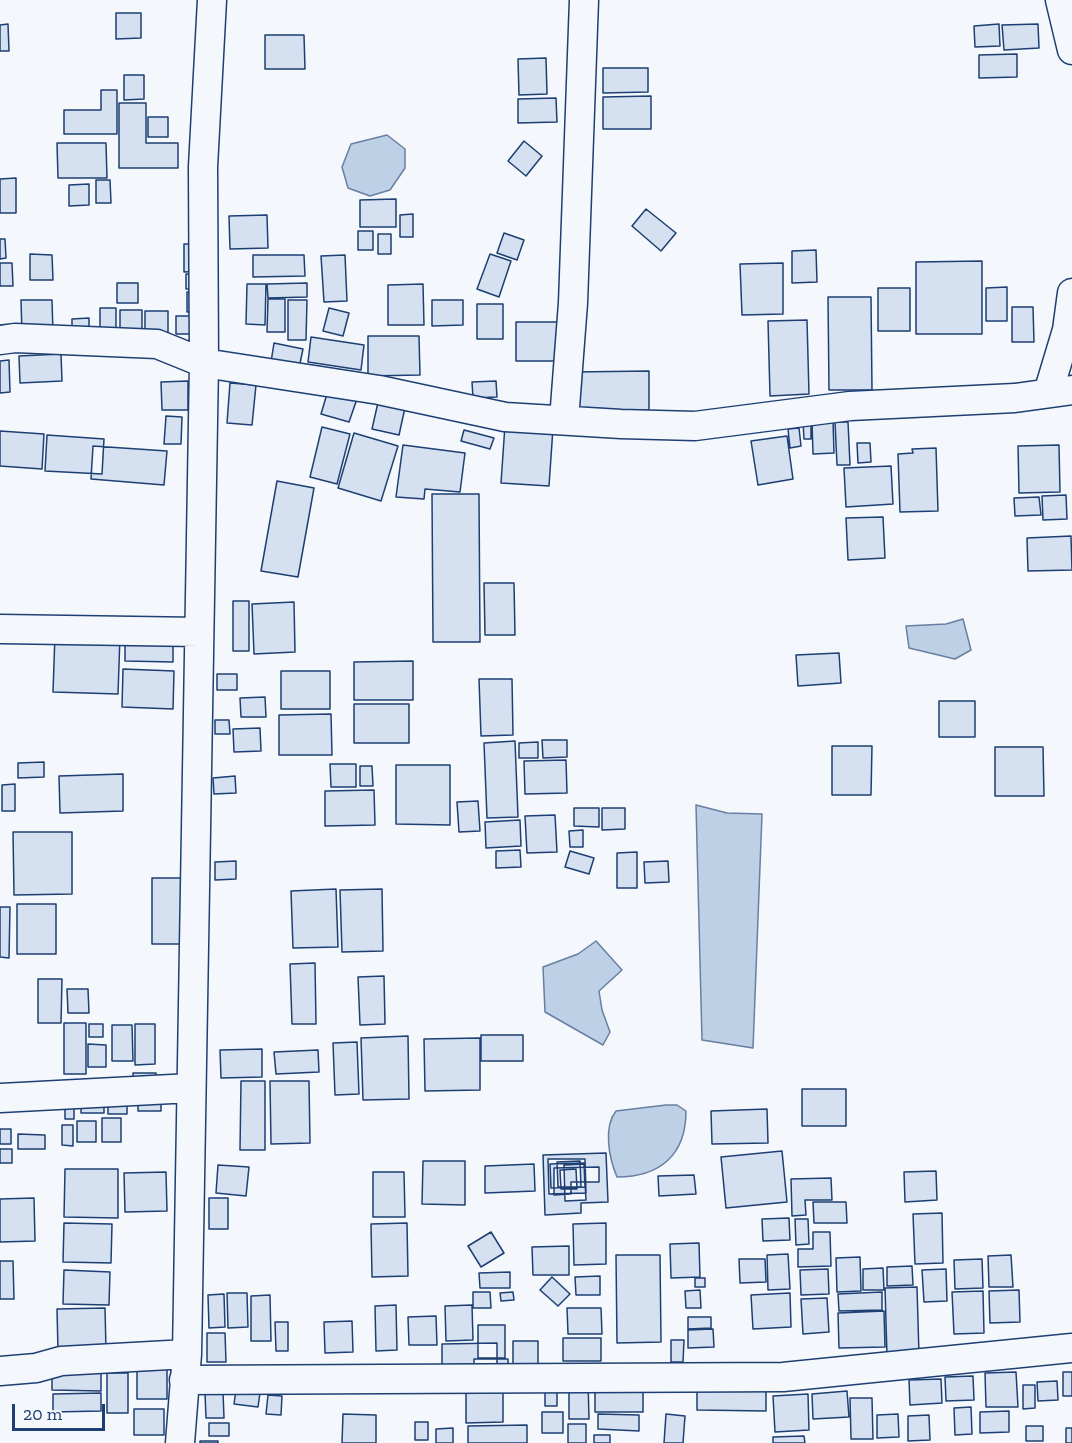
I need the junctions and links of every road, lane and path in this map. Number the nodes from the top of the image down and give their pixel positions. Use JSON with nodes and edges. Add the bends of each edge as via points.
{"nodes":[{"id":1,"x":212,"y":0,"type":"edge"},
{"id":2,"x":584,"y":0,"type":"edge"},
{"id":3,"x":1060,"y":0,"type":"edge"},
{"id":4,"x":1072,"y":50,"type":"edge"},
{"id":5,"x":1072,"y":293,"type":"edge"},
{"id":6,"x":0,"y":340,"type":"edge"},
{"id":7,"x":204,"y":363,"type":"junction"},
{"id":8,"x":1060,"y":392,"type":"edge"},
{"id":9,"x":564,"y":420,"type":"junction"},
{"id":10,"x":0,"y":629,"type":"edge"},
{"id":11,"x":200,"y":632,"type":"junction"},
{"id":12,"x":191,"y":1088,"type":"junction"},
{"id":13,"x":0,"y":1098,"type":"edge"},
{"id":14,"x":1072,"y":1348,"type":"edge"},
{"id":15,"x":185,"y":1367,"type":"junction"},
{"id":16,"x":0,"y":1371,"type":"edge"},
{"id":17,"x":180,"y":1443,"type":"edge"}],
"edges":[{"from":1,"to":7,"type":"street","via":[[203,167]]},
{"from":2,"to":9,"type":"street","via":[[573,303]]},
{"from":3,"to":4,"type":"street"},
{"from":5,"to":8,"type":"street"},
{"from":6,"to":7,"type":"street","via":[[157,344]]},
{"from":7,"to":9,"type":"street","via":[[380,390],[505,417]]},
{"from":7,"to":11,"type":"street"},
{"from":8,"to":9,"type":"street","via":[[850,406],[695,426]]},
{"from":10,"to":11,"type":"street"},
{"from":11,"to":12,"type":"street"},
{"from":12,"to":13,"type":"street"},
{"from":12,"to":15,"type":"street"},
{"from":14,"to":15,"type":"street","via":[[783,1377]]},
{"from":15,"to":16,"type":"street","via":[[61,1361]]},
{"from":15,"to":17,"type":"street"}]}
